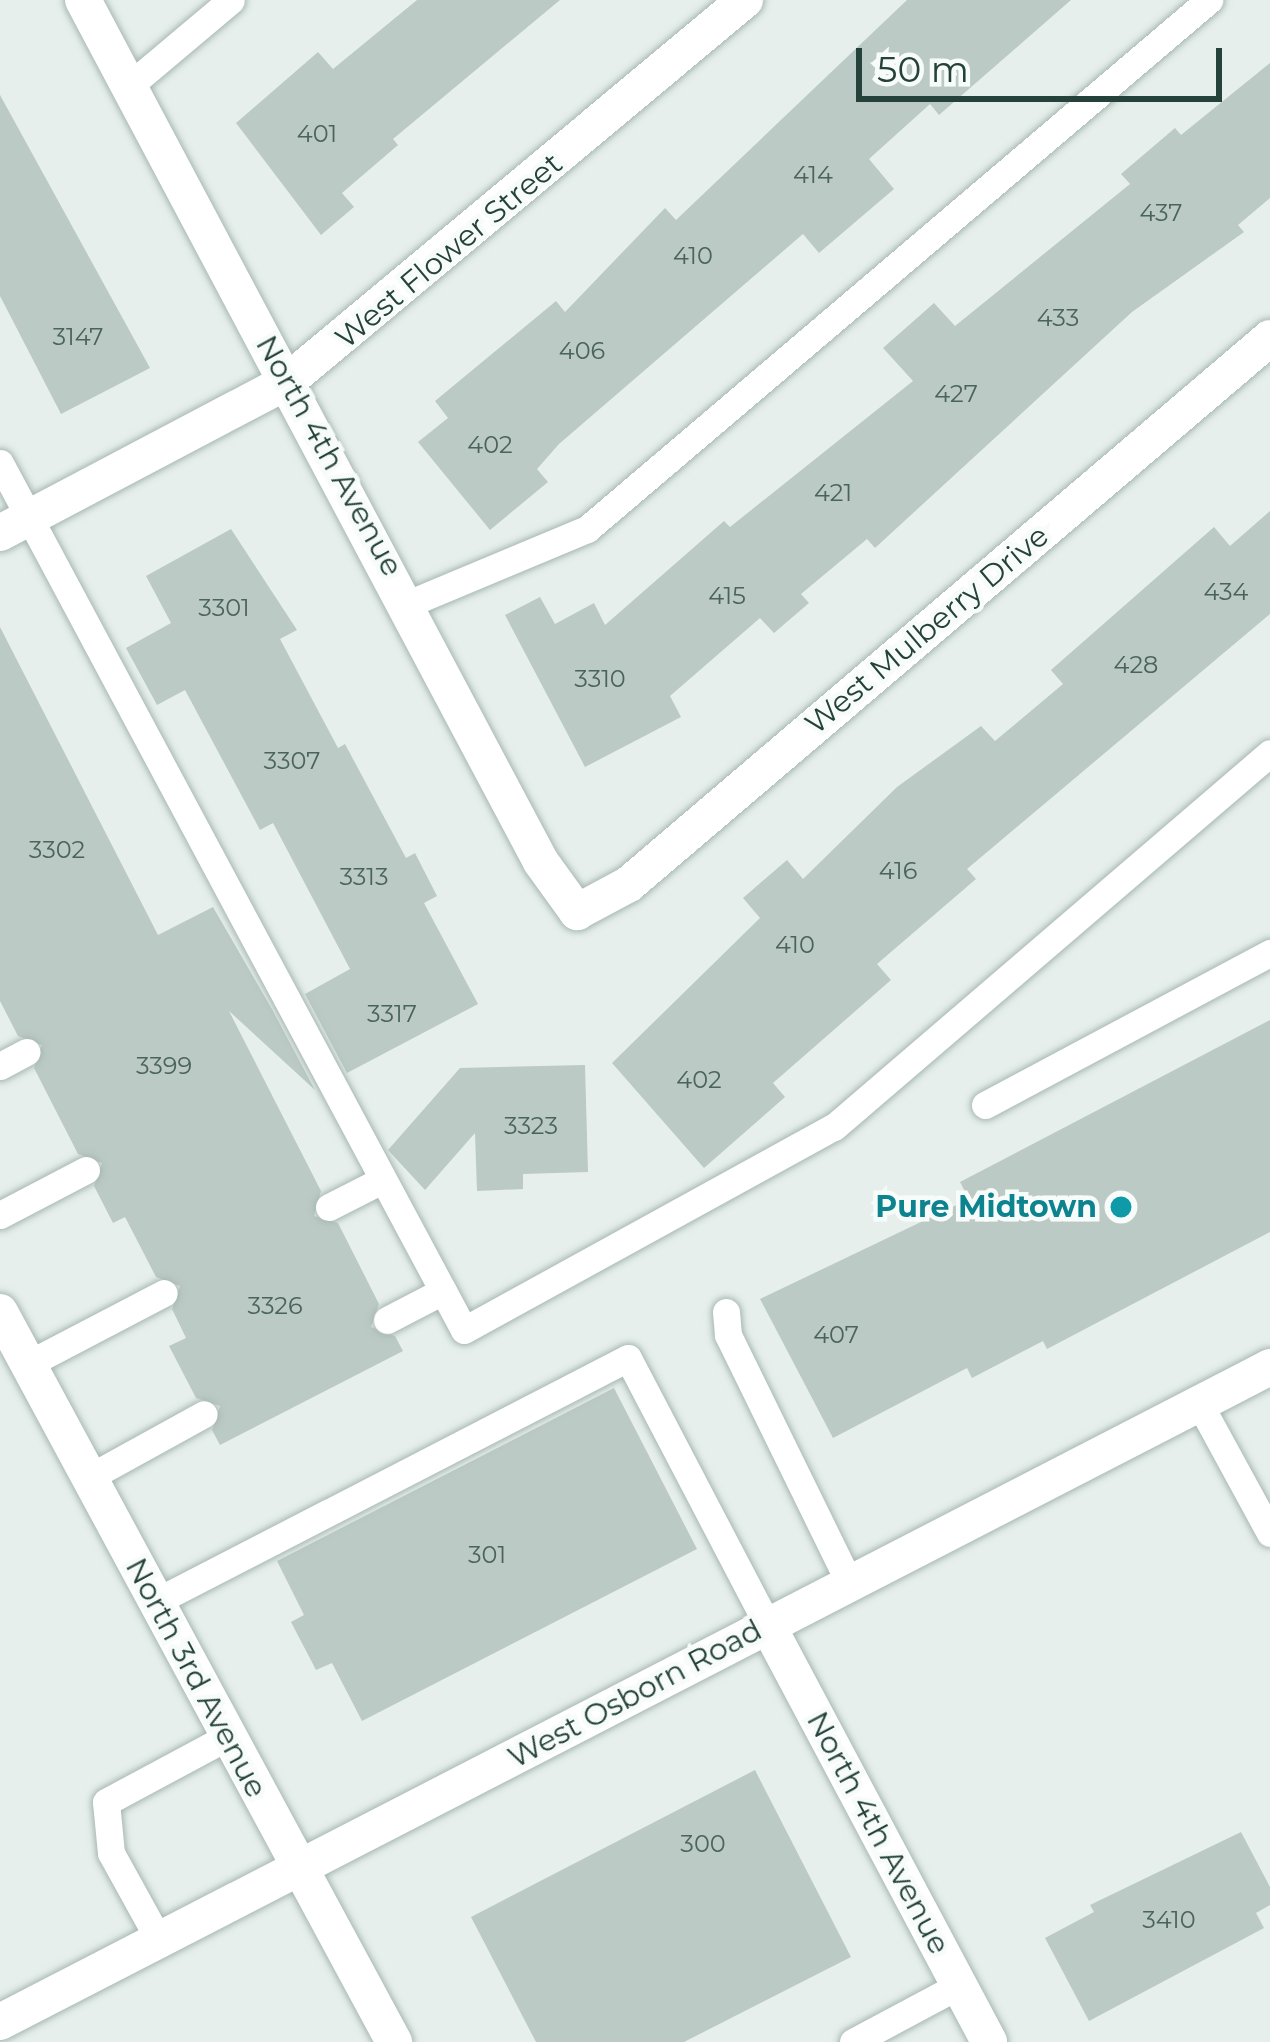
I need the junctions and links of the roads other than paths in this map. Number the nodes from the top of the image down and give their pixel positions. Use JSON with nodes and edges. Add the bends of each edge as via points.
{"nodes":[{"id":1,"x":83,"y":0,"type":"edge"},
{"id":2,"x":231,"y":0,"type":"edge"},
{"id":3,"x":745,"y":0,"type":"edge"},
{"id":4,"x":1209,"y":0,"type":"edge"},
{"id":5,"x":129,"y":86,"type":"junction"},
{"id":6,"x":1270,"y":338,"type":"edge"},
{"id":7,"x":288,"y":381,"type":"junction"},
{"id":8,"x":0,"y":463,"type":"edge"},
{"id":9,"x":15,"y":525,"type":"edge"},
{"id":10,"x":410,"y":604,"type":"junction"},
{"id":11,"x":1270,"y":753,"type":"edge"},
{"id":12,"x":577,"y":912,"type":"joint"},
{"id":13,"x":1270,"y":953,"type":"edge"},
{"id":14,"x":26,"y":1052,"type":"dead end"},
{"id":15,"x":0,"y":1066,"type":"edge"},
{"id":16,"x":985,"y":1106,"type":"dead end"},
{"id":17,"x":86,"y":1170,"type":"dead end"},
{"id":18,"x":382,"y":1180,"type":"junction"},
{"id":19,"x":329,"y":1207,"type":"dead end"},
{"id":20,"x":0,"y":1215,"type":"edge"},
{"id":21,"x":443,"y":1291,"type":"junction"},
{"id":22,"x":164,"y":1293,"type":"dead end"},
{"id":23,"x":0,"y":1312,"type":"edge"},
{"id":24,"x":726,"y":1312,"type":"dead end"},
{"id":25,"x":387,"y":1320,"type":"dead end"},
{"id":26,"x":28,"y":1364,"type":"junction"},
{"id":27,"x":1270,"y":1367,"type":"edge"},
{"id":28,"x":1199,"y":1403,"type":"junction"},
{"id":29,"x":204,"y":1414,"type":"dead end"},
{"id":30,"x":88,"y":1478,"type":"junction"},
{"id":31,"x":1270,"y":1533,"type":"edge"},
{"id":32,"x":850,"y":1582,"type":"junction"},
{"id":33,"x":155,"y":1603,"type":"junction"},
{"id":34,"x":767,"y":1624,"type":"junction"},
{"id":35,"x":227,"y":1737,"type":"junction"},
{"id":36,"x":299,"y":1868,"type":"junction"},
{"id":37,"x":159,"y":1940,"type":"junction"},
{"id":38,"x":958,"y":1986,"type":"junction"},
{"id":39,"x":0,"y":2022,"type":"edge"},
{"id":40,"x":394,"y":2042,"type":"edge"},
{"id":41,"x":853,"y":2042,"type":"edge"},
{"id":42,"x":989,"y":2042,"type":"edge"}],
"edges":[{"from":1,"to":5,"type":"street","name":"North 4th Avenue"},
{"from":2,"to":5,"type":"lane"},
{"from":3,"to":7,"type":"street","name":"West Flower Street"},
{"from":4,"to":10,"type":"lane","via":[[587,529]]},
{"from":5,"to":7,"type":"street","name":"North 4th Avenue"},
{"from":6,"to":12,"type":"street","name":"West Mulberry Drive","via":[[629,884]]},
{"from":7,"to":9,"type":"street","name":"West Flower Street"},
{"from":7,"to":10,"type":"street","name":"North 4th Avenue"},
{"from":8,"to":9,"type":"lane"},
{"from":9,"to":18,"type":"lane","via":[[294,1039]]},
{"from":10,"to":12,"type":"street","name":"North 4th Avenue","via":[[541,862]]},
{"from":11,"to":21,"type":"lane","via":[[834,1126],[464,1330]]},
{"from":13,"to":16,"type":"lane"},
{"from":14,"to":15,"type":"lane"},
{"from":17,"to":20,"type":"lane"},
{"from":18,"to":19,"type":"lane"},
{"from":18,"to":21,"type":"lane"},
{"from":21,"to":25,"type":"lane"},
{"from":22,"to":26,"type":"lane"},
{"from":23,"to":26,"type":"street","name":"North 3rd Avenue"},
{"from":24,"to":32,"type":"lane","via":[[728,1335]]},
{"from":26,"to":30,"type":"street","name":"North 3rd Avenue"},
{"from":27,"to":28,"type":"street","name":"West Osborn Road"},
{"from":28,"to":31,"type":"lane"},
{"from":28,"to":32,"type":"street","name":"West Osborn Road"},
{"from":29,"to":30,"type":"lane"},
{"from":30,"to":33,"type":"street","name":"North 3rd Avenue"},
{"from":32,"to":34,"type":"street","name":"West Osborn Road"},
{"from":33,"to":34,"type":"lane","via":[[628,1358]]},
{"from":33,"to":35,"type":"street","name":"North 3rd Avenue"},
{"from":34,"to":36,"type":"street","name":"West Osborn Road"},
{"from":34,"to":38,"type":"street","name":"North 4th Avenue"},
{"from":35,"to":36,"type":"street","name":"North 3rd Avenue"},
{"from":35,"to":37,"type":"lane","via":[[106,1802],[112,1853]]},
{"from":36,"to":37,"type":"street","name":"West Osborn Road"},
{"from":36,"to":40,"type":"street","name":"North 3rd Avenue"},
{"from":37,"to":39,"type":"street","name":"West Osborn Road"},
{"from":38,"to":41,"type":"lane"},
{"from":38,"to":42,"type":"street","name":"North 4th Avenue"}]}
